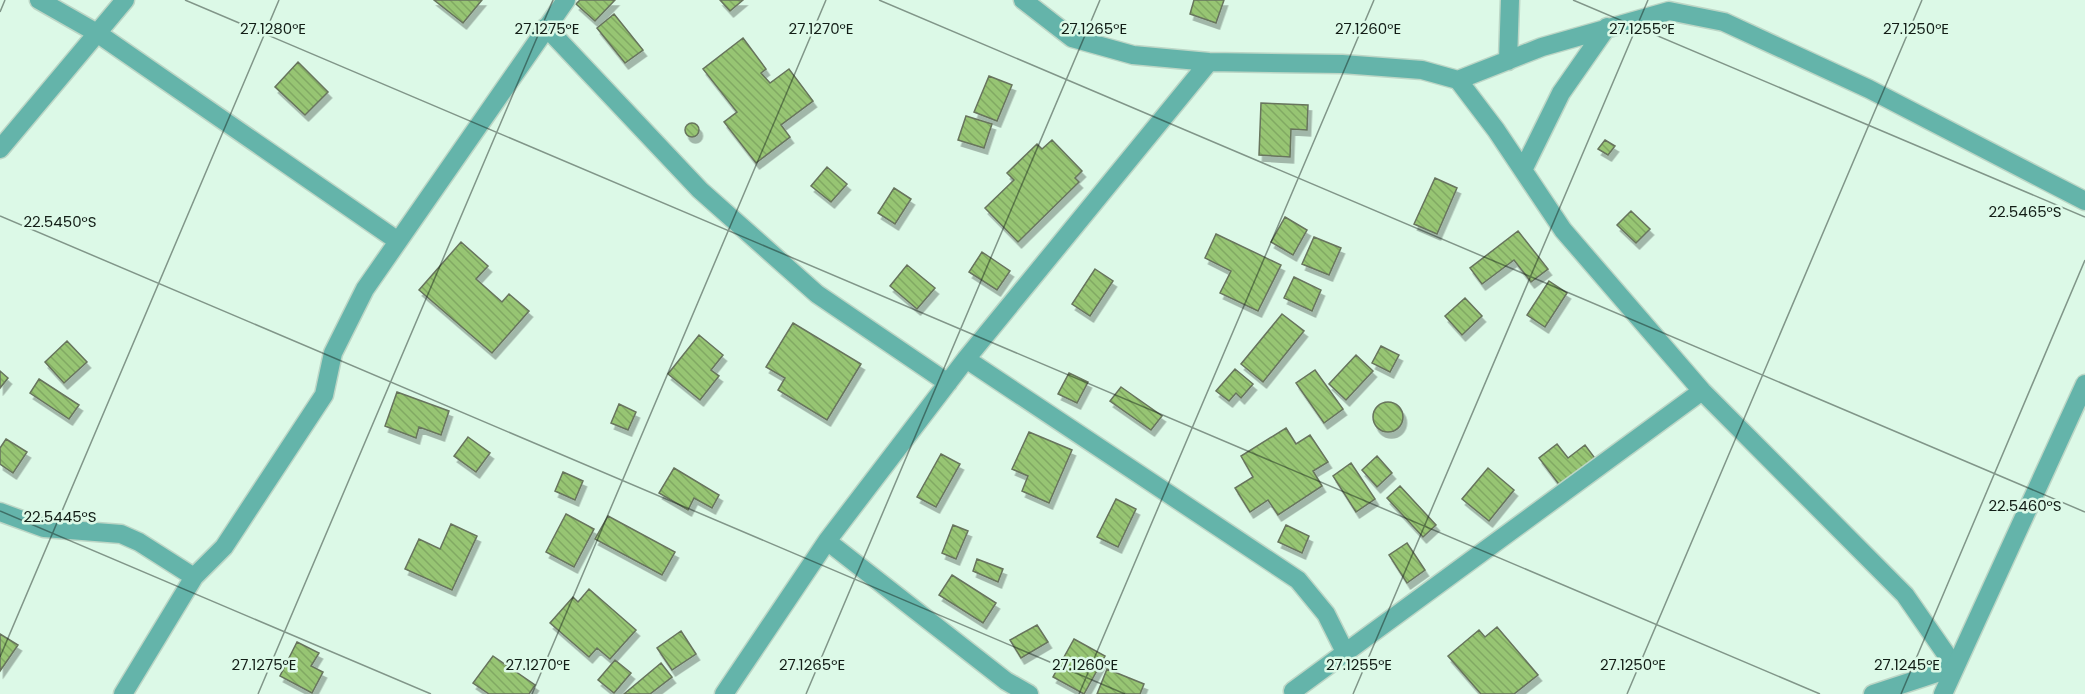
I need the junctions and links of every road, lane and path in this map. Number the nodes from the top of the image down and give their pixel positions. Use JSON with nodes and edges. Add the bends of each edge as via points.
{"nodes":[{"id":1,"x":39,"y":0,"type":"edge"},
{"id":2,"x":125,"y":0,"type":"edge"},
{"id":3,"x":566,"y":0,"type":"edge"},
{"id":4,"x":1023,"y":0,"type":"edge"},
{"id":5,"x":1510,"y":0,"type":"edge"},
{"id":6,"x":1662,"y":4,"type":"edge"},
{"id":7,"x":546,"y":27,"type":"junction"},
{"id":8,"x":1607,"y":27,"type":"junction"},
{"id":9,"x":97,"y":33,"type":"junction"},
{"id":10,"x":1209,"y":62,"type":"junction"},
{"id":11,"x":1508,"y":62,"type":"junction"},
{"id":12,"x":1458,"y":80,"type":"junction"},
{"id":13,"x":0,"y":149,"type":"edge"},
{"id":14,"x":1523,"y":170,"type":"junction"},
{"id":15,"x":2085,"y":201,"type":"edge"},
{"id":16,"x":398,"y":241,"type":"junction"},
{"id":17,"x":966,"y":359,"type":"junction"},
{"id":18,"x":948,"y":383,"type":"junction"},
{"id":19,"x":2085,"y":384,"type":"edge"},
{"id":20,"x":1702,"y":391,"type":"junction"},
{"id":21,"x":0,"y":512,"type":"edge"},
{"id":22,"x":827,"y":541,"type":"junction"},
{"id":23,"x":194,"y":577,"type":"junction"},
{"id":24,"x":1345,"y":652,"type":"junction"},
{"id":25,"x":1955,"y":667,"type":"junction"},
{"id":26,"x":1295,"y":693,"type":"edge"},
{"id":27,"x":123,"y":694,"type":"edge"},
{"id":28,"x":724,"y":694,"type":"edge"},
{"id":29,"x":1029,"y":694,"type":"edge"},
{"id":30,"x":1874,"y":694,"type":"edge"},
{"id":31,"x":1943,"y":694,"type":"edge"}],
"edges":[{"from":1,"to":9,"type":"street"},
{"from":2,"to":9,"type":"street"},
{"from":3,"to":7,"type":"street"},
{"from":4,"to":10,"type":"street","via":[[1072,38],[1133,55]]},
{"from":5,"to":11,"type":"street"},
{"from":6,"to":8,"type":"street"},
{"from":6,"to":15,"type":"street","via":[[1724,22],[1869,90]]},
{"from":7,"to":16,"type":"street"},
{"from":7,"to":18,"type":"street","via":[[700,190],[817,294]]},
{"from":8,"to":11,"type":"street"},
{"from":8,"to":14,"type":"street","via":[[1561,93]]},
{"from":9,"to":13,"type":"street"},
{"from":9,"to":16,"type":"street"},
{"from":10,"to":12,"type":"street","via":[[1353,64],[1422,70]]},
{"from":10,"to":17,"type":"street"},
{"from":11,"to":12,"type":"street"},
{"from":12,"to":14,"type":"street"},
{"from":14,"to":20,"type":"street","via":[[1563,230]]},
{"from":16,"to":23,"type":"street","via":[[364,289],[333,353],[324,395],[224,547]]},
{"from":17,"to":18,"type":"street"},
{"from":17,"to":24,"type":"street","via":[[1298,580],[1326,614]]},
{"from":18,"to":22,"type":"street"},
{"from":19,"to":25,"type":"street"},
{"from":20,"to":24,"type":"street"},
{"from":20,"to":25,"type":"street","via":[[1905,595]]},
{"from":21,"to":23,"type":"street","via":[[44,528],[121,534]]},
{"from":22,"to":28,"type":"street"},
{"from":22,"to":29,"type":"street","via":[[1006,681]]},
{"from":23,"to":27,"type":"street"},
{"from":24,"to":26,"type":"street"},
{"from":25,"to":30,"type":"street"},
{"from":25,"to":31,"type":"street"}]}
